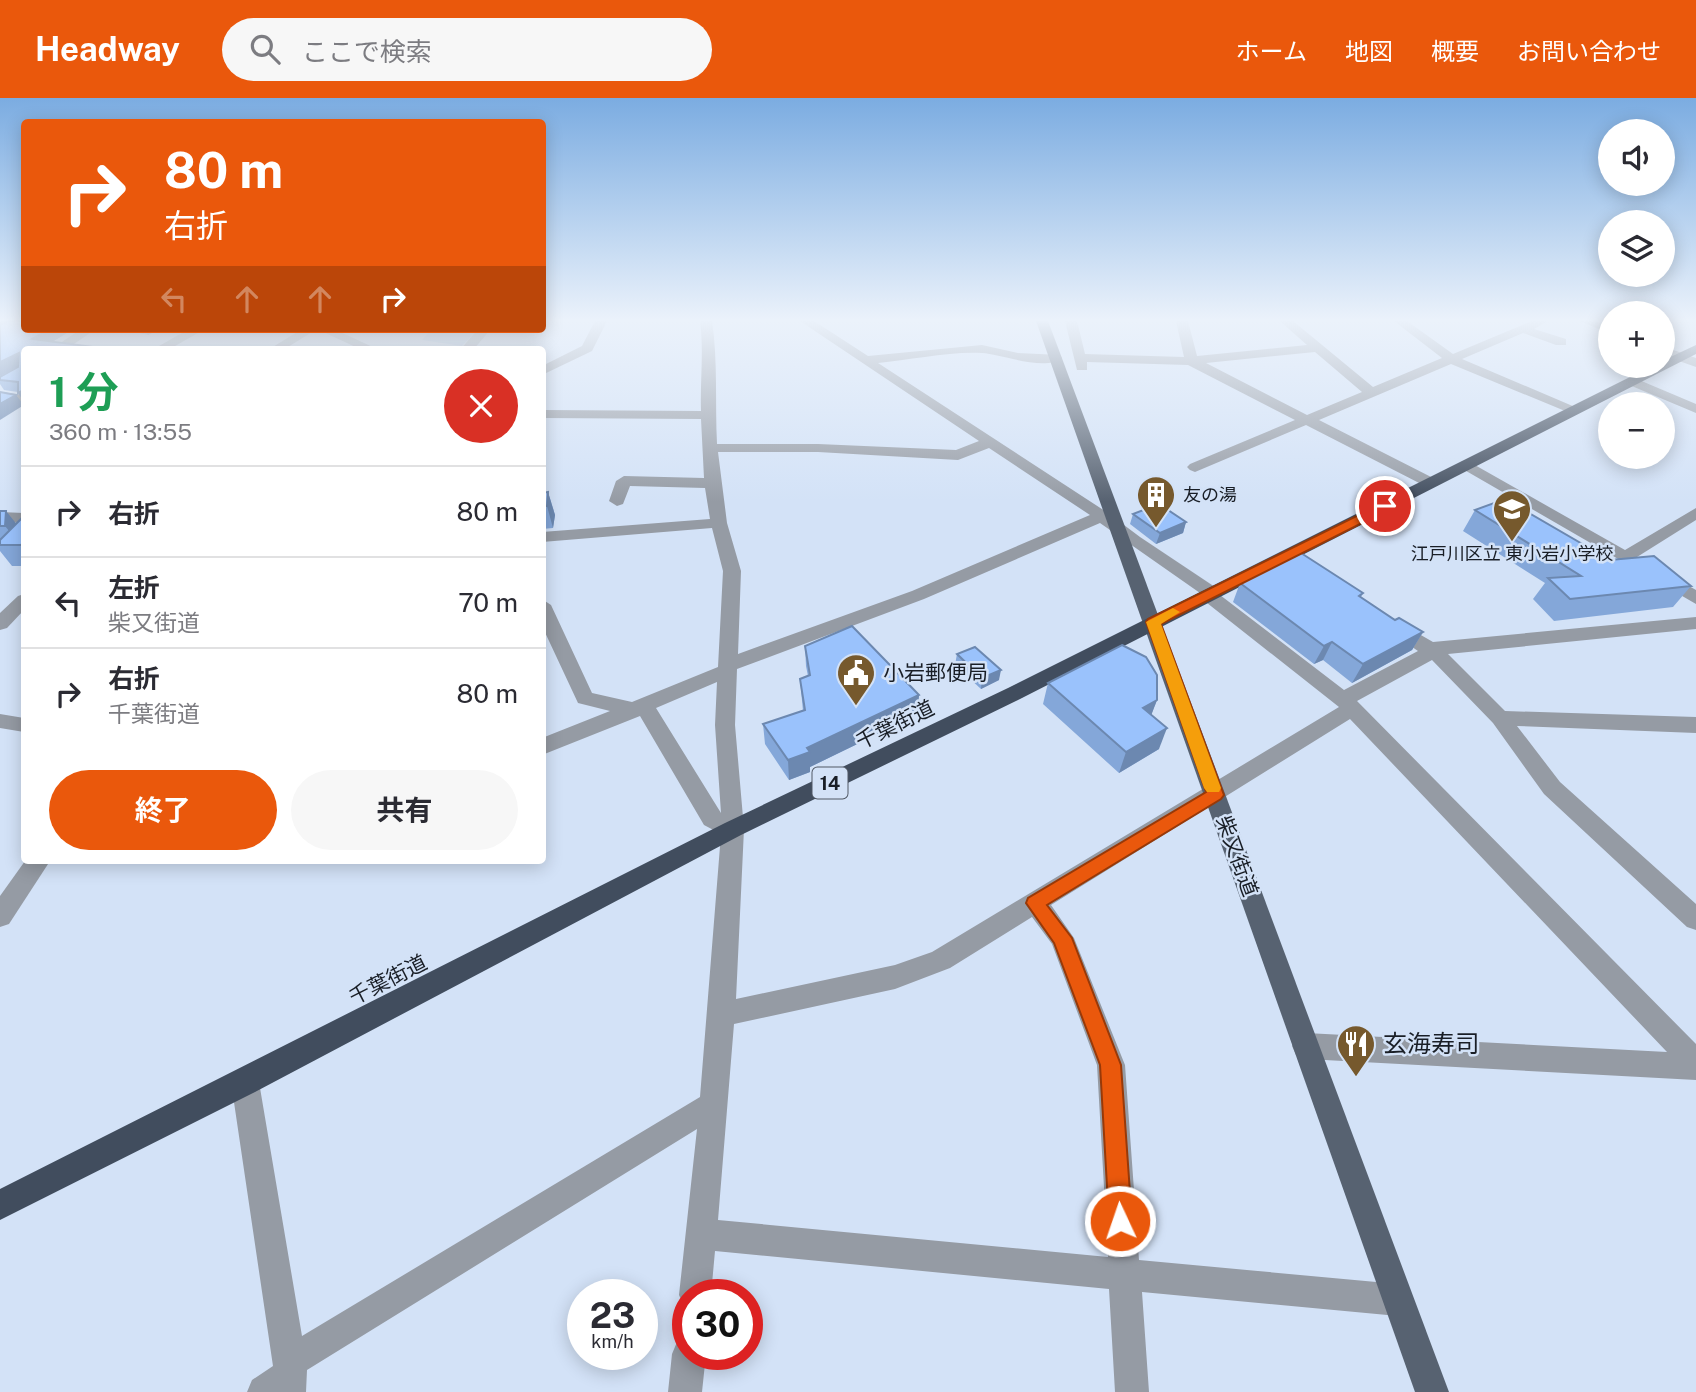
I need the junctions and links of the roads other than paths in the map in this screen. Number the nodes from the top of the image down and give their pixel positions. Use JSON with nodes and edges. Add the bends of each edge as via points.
{"nodes":[{"id":1,"x":707,"y":381,"type":"edge"},
{"id":2,"x":898,"y":381,"type":"edge"},
{"id":3,"x":1063,"y":381,"type":"edge"},
{"id":4,"x":1231,"y":381,"type":"edge"},
{"id":5,"x":1357,"y":381,"type":"edge"},
{"id":6,"x":1400,"y":381,"type":"edge"},
{"id":7,"x":1505,"y":381,"type":"edge"},
{"id":8,"x":1632,"y":381,"type":"joint"},
{"id":9,"x":1371,"y":393,"type":"junction"},
{"id":10,"x":0,"y":396,"type":"edge"},
{"id":11,"x":21,"y":399,"type":"edge"},
{"id":12,"x":1696,"y":409,"type":"edge"},
{"id":13,"x":1575,"y":410,"type":"junction"},
{"id":14,"x":546,"y":415,"type":"edge"},
{"id":15,"x":709,"y":415,"type":"junction"},
{"id":16,"x":1307,"y":420,"type":"junction"},
{"id":17,"x":990,"y":442,"type":"junction"},
{"id":18,"x":711,"y":448,"type":"junction"},
{"id":19,"x":1466,"y":466,"type":"junction"},
{"id":20,"x":1195,"y":467,"type":"dead end"},
{"id":21,"x":712,"y":483,"type":"junction"},
{"id":22,"x":1431,"y":483,"type":"junction"},
{"id":23,"x":617,"y":500,"type":"dead end"},
{"id":24,"x":1696,"y":513,"type":"edge"},
{"id":25,"x":0,"y":517,"type":"edge"},
{"id":26,"x":21,"y":519,"type":"edge"},
{"id":27,"x":1110,"y":522,"type":"junction"},
{"id":28,"x":719,"y":523,"type":"junction"},
{"id":29,"x":546,"y":537,"type":"edge"},
{"id":30,"x":1286,"y":555,"type":"junction"},
{"id":31,"x":1625,"y":557,"type":"junction"},
{"id":32,"x":1307,"y":569,"type":"edge"},
{"id":33,"x":1210,"y":594,"type":"junction"},
{"id":34,"x":1696,"y":598,"type":"edge"},
{"id":35,"x":21,"y":604,"type":"edge"},
{"id":36,"x":1374,"y":613,"type":"edge"},
{"id":37,"x":546,"y":614,"type":"edge"},
{"id":38,"x":10,"y":621,"type":"edge"},
{"id":39,"x":1153,"y":622,"type":"junction"},
{"id":40,"x":1696,"y":623,"type":"edge"},
{"id":41,"x":1432,"y":650,"type":"junction"},
{"id":42,"x":729,"y":667,"type":"junction"},
{"id":43,"x":1347,"y":704,"type":"junction"},
{"id":44,"x":641,"y":708,"type":"junction"},
{"id":45,"x":1500,"y":718,"type":"junction"},
{"id":46,"x":0,"y":721,"type":"edge"},
{"id":47,"x":21,"y":724,"type":"edge"},
{"id":48,"x":1696,"y":725,"type":"edge"},
{"id":49,"x":546,"y":745,"type":"edge"},
{"id":50,"x":1215,"y":795,"type":"junction"},
{"id":51,"x":733,"y":829,"type":"junction"},
{"id":52,"x":36,"y":864,"type":"edge"},
{"id":53,"x":1685,"y":899,"type":"edge"},
{"id":54,"x":1035,"y":903,"type":"junction"},
{"id":55,"x":0,"y":916,"type":"edge"},
{"id":56,"x":1696,"y":919,"type":"edge"},
{"id":57,"x":722,"y":1014,"type":"junction"},
{"id":58,"x":1306,"y":1046,"type":"junction"},
{"id":59,"x":1696,"y":1065,"type":"edge"},
{"id":60,"x":245,"y":1082,"type":"junction"},
{"id":61,"x":714,"y":1105,"type":"junction"},
{"id":62,"x":0,"y":1205,"type":"edge"},
{"id":63,"x":701,"y":1234,"type":"junction"},
{"id":64,"x":1123,"y":1273,"type":"junction"},
{"id":65,"x":697,"y":1279,"type":"edge"},
{"id":66,"x":1398,"y":1300,"type":"junction"},
{"id":67,"x":687,"y":1370,"type":"edge"},
{"id":68,"x":283,"y":1380,"type":"edge"},
{"id":69,"x":685,"y":1392,"type":"edge"},
{"id":70,"x":1132,"y":1392,"type":"edge"},
{"id":71,"x":1432,"y":1392,"type":"edge"}],
"edges":[{"from":1,"to":15,"type":"street"},
{"from":2,"to":17,"type":"street"},
{"from":3,"to":27,"type":"main road","name":"柴又街道"},
{"from":4,"to":16,"type":"street"},
{"from":5,"to":9,"type":"street"},
{"from":6,"to":9,"type":"street"},
{"from":7,"to":13,"type":"street"},
{"from":8,"to":12,"type":"street"},
{"from":8,"to":13,"type":"highway","name":"千葉街道","number":"14"},
{"from":9,"to":16,"type":"street"},
{"from":10,"to":11,"type":"street"},
{"from":13,"to":19,"type":"highway","name":"千葉街道","number":"14"},
{"from":14,"to":15,"type":"street"},
{"from":15,"to":18,"type":"street"},
{"from":16,"to":20,"type":"street"},
{"from":16,"to":22,"type":"street"},
{"from":17,"to":18,"type":"street","via":[[958,455]]},
{"from":17,"to":27,"type":"street"},
{"from":18,"to":21,"type":"street"},
{"from":19,"to":22,"type":"highway","name":"千葉街道","number":"14"},
{"from":19,"to":31,"type":"street"},
{"from":21,"to":23,"type":"street","via":[[624,481]]},
{"from":21,"to":28,"type":"street"},
{"from":22,"to":30,"type":"highway","name":"千葉街道","number":"14"},
{"from":24,"to":31,"type":"street"},
{"from":25,"to":26,"type":"street"},
{"from":27,"to":33,"type":"street"},
{"from":27,"to":39,"type":"main road","name":"柴又街道"},
{"from":27,"to":42,"type":"street"},
{"from":28,"to":29,"type":"street"},
{"from":28,"to":42,"type":"street","via":[[732,571]]},
{"from":30,"to":32,"type":"street"},
{"from":30,"to":33,"type":"highway","name":"千葉街道","number":"14"},
{"from":31,"to":34,"type":"street"},
{"from":33,"to":39,"type":"highway","name":"千葉街道","number":"14"},
{"from":33,"to":43,"type":"street"},
{"from":35,"to":38,"type":"street"},
{"from":36,"to":41,"type":"street"},
{"from":37,"to":44,"type":"street","via":[[585,698]]},
{"from":39,"to":50,"type":"main road","name":"柴又街道"},
{"from":39,"to":51,"type":"highway","name":"千葉街道","number":"14"},
{"from":40,"to":41,"type":"street"},
{"from":41,"to":43,"type":"street"},
{"from":41,"to":45,"type":"street"},
{"from":42,"to":44,"type":"street"},
{"from":42,"to":51,"type":"street","via":[[725,725]]},
{"from":43,"to":50,"type":"street"},
{"from":43,"to":59,"type":"street"},
{"from":44,"to":49,"type":"street"},
{"from":44,"to":51,"type":"street","via":[[712,819]]},
{"from":45,"to":48,"type":"street"},
{"from":45,"to":53,"type":"street","via":[[1552,788]]},
{"from":46,"to":47,"type":"street"},
{"from":50,"to":54,"type":"street"},
{"from":50,"to":58,"type":"main road","name":"柴又街道"},
{"from":51,"to":57,"type":"street"},
{"from":51,"to":60,"type":"highway","name":"千葉街道","number":"14"},
{"from":52,"to":55,"type":"street"},
{"from":53,"to":56,"type":"street"},
{"from":54,"to":57,"type":"street","via":[[942,960],[895,977]]},
{"from":54,"to":64,"type":"street","via":[[1062,938],[1111,1065]]},
{"from":57,"to":61,"type":"street"},
{"from":58,"to":59,"type":"street"},
{"from":58,"to":66,"type":"main road","name":"柴又街道"},
{"from":60,"to":62,"type":"highway","name":"千葉街道","number":"14"},
{"from":60,"to":68,"type":"street"},
{"from":61,"to":63,"type":"street"},
{"from":61,"to":68,"type":"street"},
{"from":63,"to":64,"type":"street"},
{"from":63,"to":65,"type":"street"},
{"from":64,"to":66,"type":"street"},
{"from":64,"to":70,"type":"street"},
{"from":66,"to":71,"type":"main road","name":"柴又街道"},
{"from":67,"to":69,"type":"street"}]}
